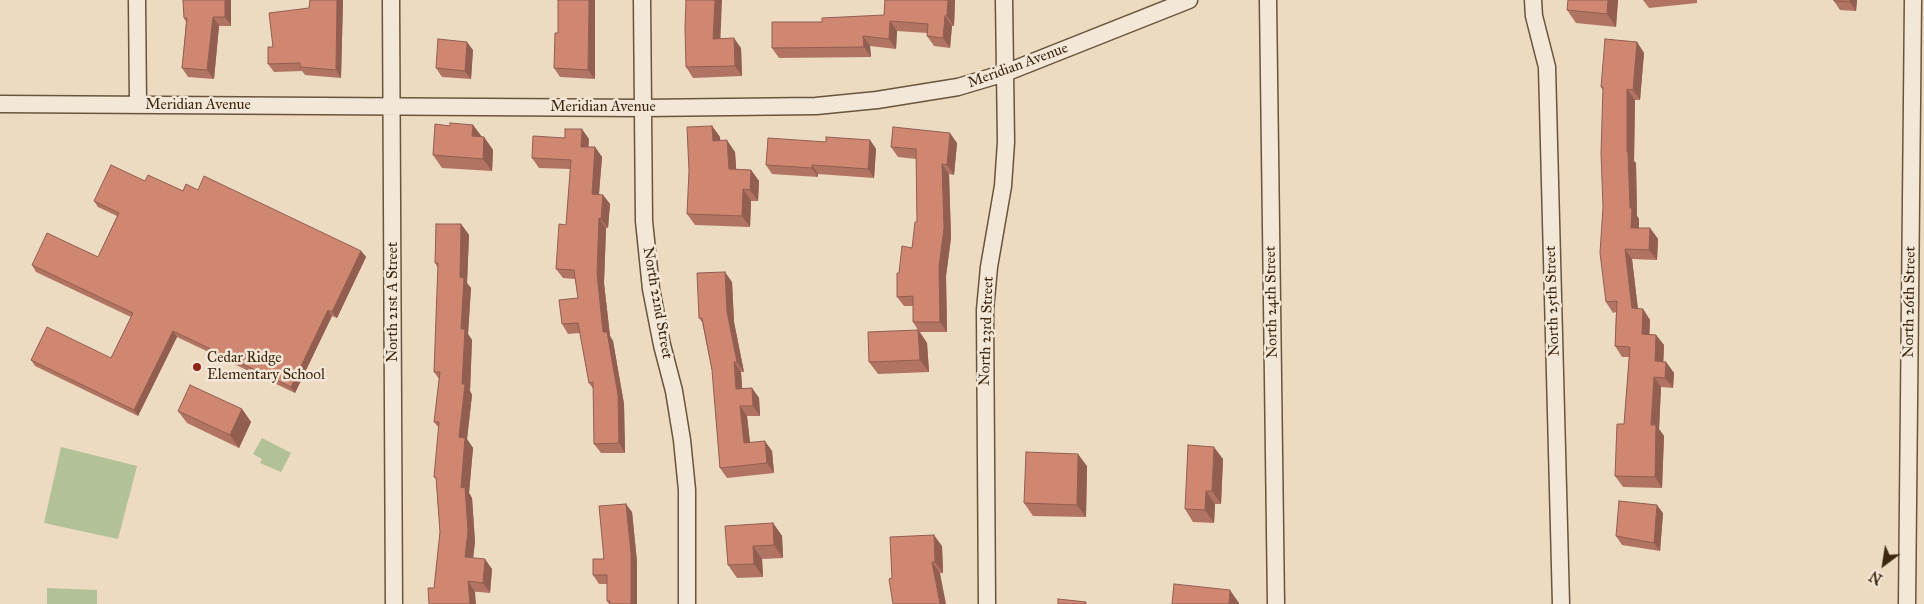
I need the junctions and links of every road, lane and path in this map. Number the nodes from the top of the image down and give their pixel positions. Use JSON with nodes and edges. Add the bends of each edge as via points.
{"nodes":[{"id":1,"x":137,"y":0,"type":"edge"},
{"id":2,"x":391,"y":0,"type":"edge"},
{"id":3,"x":642,"y":0,"type":"edge"},
{"id":4,"x":1004,"y":0,"type":"edge"},
{"id":5,"x":1189,"y":0,"type":"edge"},
{"id":6,"x":1268,"y":0,"type":"edge"},
{"id":7,"x":1533,"y":0,"type":"edge"},
{"id":8,"x":1913,"y":0,"type":"edge"},
{"id":9,"x":1005,"y":73,"type":"junction"},
{"id":10,"x":0,"y":104,"type":"edge"},
{"id":11,"x":138,"y":105,"type":"junction"},
{"id":12,"x":392,"y":107,"type":"junction"},
{"id":13,"x":643,"y":108,"type":"junction"},
{"id":14,"x":394,"y":604,"type":"edge"},
{"id":15,"x":687,"y":604,"type":"edge"},
{"id":16,"x":987,"y":604,"type":"edge"},
{"id":17,"x":1276,"y":604,"type":"edge"},
{"id":18,"x":1561,"y":604,"type":"edge"},
{"id":19,"x":1907,"y":604,"type":"edge"}],
"edges":[{"from":1,"to":11,"type":"street"},
{"from":2,"to":12,"type":"street","name":"North 21st A Street"},
{"from":3,"to":13,"type":"street","name":"North 22nd Street"},
{"from":4,"to":9,"type":"street","name":"North 23rd Street"},
{"from":5,"to":9,"type":"street","name":"Meridian Avenue"},
{"from":6,"to":17,"type":"street","name":"North 24th Street"},
{"from":7,"to":18,"type":"street","name":"North 25th Street","via":[[1547,67]]},
{"from":8,"to":19,"type":"street","name":"North 26th Street"},
{"from":9,"to":13,"type":"street","name":"Meridian Avenue","via":[[958,87],[816,106]]},
{"from":9,"to":16,"type":"street","name":"North 23rd Street","via":[[1006,142],[985,310]]},
{"from":10,"to":11,"type":"street","name":"Meridian Avenue"},
{"from":11,"to":12,"type":"street","name":"Meridian Avenue"},
{"from":12,"to":13,"type":"street","name":"Meridian Avenue"},
{"from":12,"to":14,"type":"street","name":"North 21st A Street"},
{"from":13,"to":15,"type":"street","name":"North 22nd Street","via":[[644,221],[651,289],[682,440]]}]}
